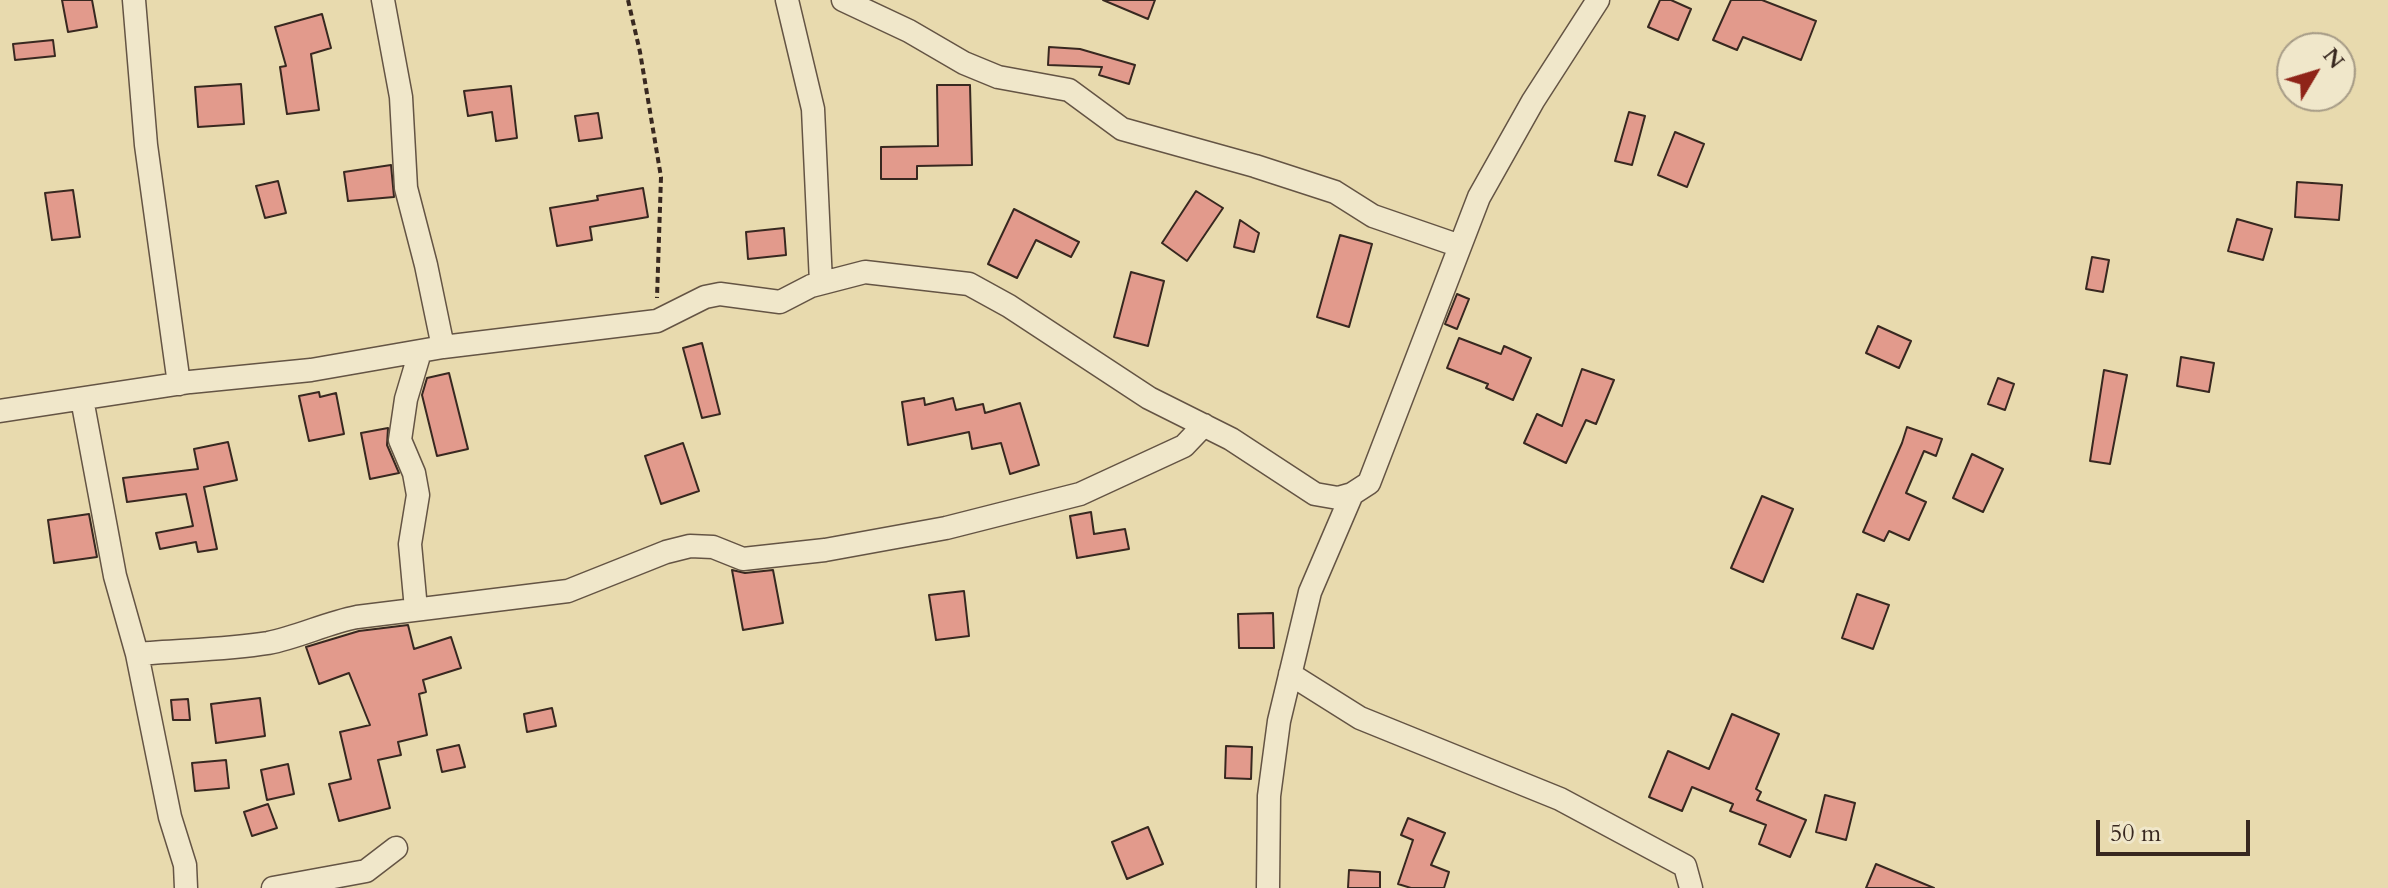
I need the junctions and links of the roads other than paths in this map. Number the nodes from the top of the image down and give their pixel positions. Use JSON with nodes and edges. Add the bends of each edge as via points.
{"nodes":[{"id":1,"x":134,"y":0,"type":"edge"},
{"id":2,"x":383,"y":0,"type":"edge"},
{"id":3,"x":787,"y":0,"type":"edge"},
{"id":4,"x":843,"y":0,"type":"edge"},
{"id":5,"x":1598,"y":0,"type":"edge"},
{"id":6,"x":1460,"y":246,"type":"junction"},
{"id":7,"x":821,"y":283,"type":"junction"},
{"id":8,"x":443,"y":347,"type":"junction"},
{"id":9,"x":420,"y":352,"type":"junction"},
{"id":10,"x":179,"y":384,"type":"junction"},
{"id":11,"x":82,"y":399,"type":"junction"},
{"id":12,"x":0,"y":411,"type":"edge"},
{"id":13,"x":1204,"y":425,"type":"junction"},
{"id":14,"x":1352,"y":494,"type":"junction"},
{"id":15,"x":416,"y":609,"type":"junction"},
{"id":16,"x":137,"y":654,"type":"junction"},
{"id":17,"x":1290,"y":674,"type":"junction"},
{"id":18,"x":396,"y":848,"type":"dead end"},
{"id":19,"x":186,"y":888,"type":"edge"},
{"id":20,"x":273,"y":888,"type":"edge"},
{"id":21,"x":1268,"y":888,"type":"edge"},
{"id":22,"x":1691,"y":888,"type":"edge"}],
"edges":[{"from":1,"to":10,"type":"street","via":[[146,145]]},
{"from":2,"to":8,"type":"street","via":[[401,97],[406,188]]},
{"from":3,"to":7,"type":"street","via":[[813,109]]},
{"from":4,"to":6,"type":"street","via":[[998,77],[1069,90],[1122,129],[1335,192],[1373,216]]},
{"from":5,"to":6,"type":"street","via":[[1479,197]]},
{"from":6,"to":14,"type":"street","via":[[1369,483]]},
{"from":7,"to":8,"type":"street","via":[[780,302],[720,294],[656,321]]},
{"from":7,"to":13,"type":"street","via":[[865,272],[969,284],[1149,398]]},
{"from":8,"to":9,"type":"street"},
{"from":9,"to":10,"type":"street"},
{"from":9,"to":15,"type":"street","via":[[400,440],[418,495],[410,544]]},
{"from":10,"to":11,"type":"street"},
{"from":11,"to":12,"type":"street"},
{"from":11,"to":16,"type":"street","via":[[115,576]]},
{"from":13,"to":14,"type":"street","via":[[1315,494]]},
{"from":13,"to":15,"type":"street","via":[[1184,446],[1080,494],[946,528],[743,559],[713,547],[690,546],[568,591]]},
{"from":14,"to":17,"type":"street","via":[[1310,592]]},
{"from":15,"to":16,"type":"street","via":[[329,623],[267,643]]},
{"from":16,"to":19,"type":"street"},
{"from":17,"to":21,"type":"street","via":[[1269,796]]},
{"from":17,"to":22,"type":"street","via":[[1360,718],[1560,799],[1685,866]]},
{"from":18,"to":20,"type":"street","via":[[366,871]]}]}
